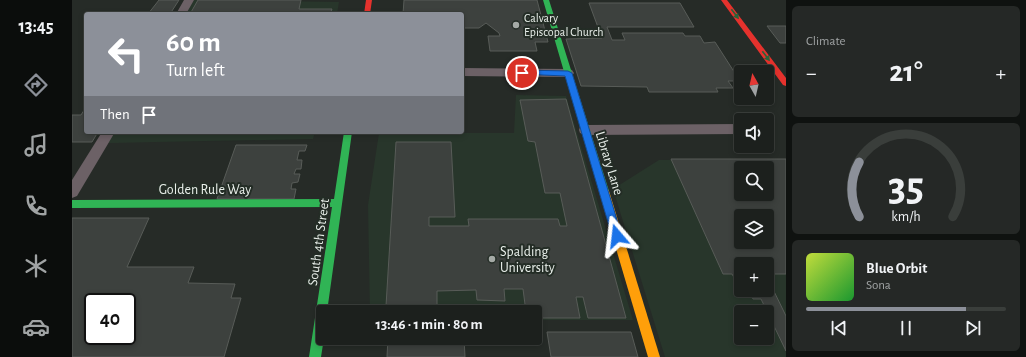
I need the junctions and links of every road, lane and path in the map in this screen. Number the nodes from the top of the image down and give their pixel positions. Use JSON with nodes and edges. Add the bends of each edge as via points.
{"nodes":[{"id":1,"x":189,"y":0,"type":"edge"},
{"id":2,"x":369,"y":0,"type":"edge"},
{"id":3,"x":546,"y":0,"type":"edge"},
{"id":4,"x":724,"y":0,"type":"edge"},
{"id":5,"x":182,"y":12,"type":"edge"},
{"id":6,"x":367,"y":12,"type":"edge"},
{"id":7,"x":464,"y":72,"type":"edge"},
{"id":8,"x":568,"y":73,"type":"junction"},
{"id":9,"x":786,"y":83,"type":"edge"},
{"id":10,"x":734,"y":129,"type":"edge"},
{"id":11,"x":585,"y":130,"type":"junction"},
{"id":12,"x":108,"y":134,"type":"edge"},
{"id":13,"x":348,"y":134,"type":"edge"},
{"id":14,"x":72,"y":192,"type":"edge"},
{"id":15,"x":338,"y":203,"type":"junction"},
{"id":16,"x":72,"y":204,"type":"edge"},
{"id":17,"x":315,"y":357,"type":"edge"},
{"id":18,"x":654,"y":357,"type":"edge"}],
"edges":[{"from":1,"to":5,"type":"lane"},
{"from":2,"to":6,"type":"street"},
{"from":3,"to":8,"type":"street","name":"Library Lane"},
{"from":4,"to":9,"type":"street","one_way":true},
{"from":7,"to":8,"type":"lane"},
{"from":8,"to":11,"type":"street","name":"Library Lane"},
{"from":10,"to":11,"type":"lane"},
{"from":11,"to":18,"type":"street","name":"Library Lane"},
{"from":12,"to":14,"type":"lane"},
{"from":13,"to":15,"type":"street","name":"South 4th Street"},
{"from":15,"to":16,"type":"street","name":"Golden Rule Way"},
{"from":15,"to":17,"type":"street","name":"South 4th Street"}]}
